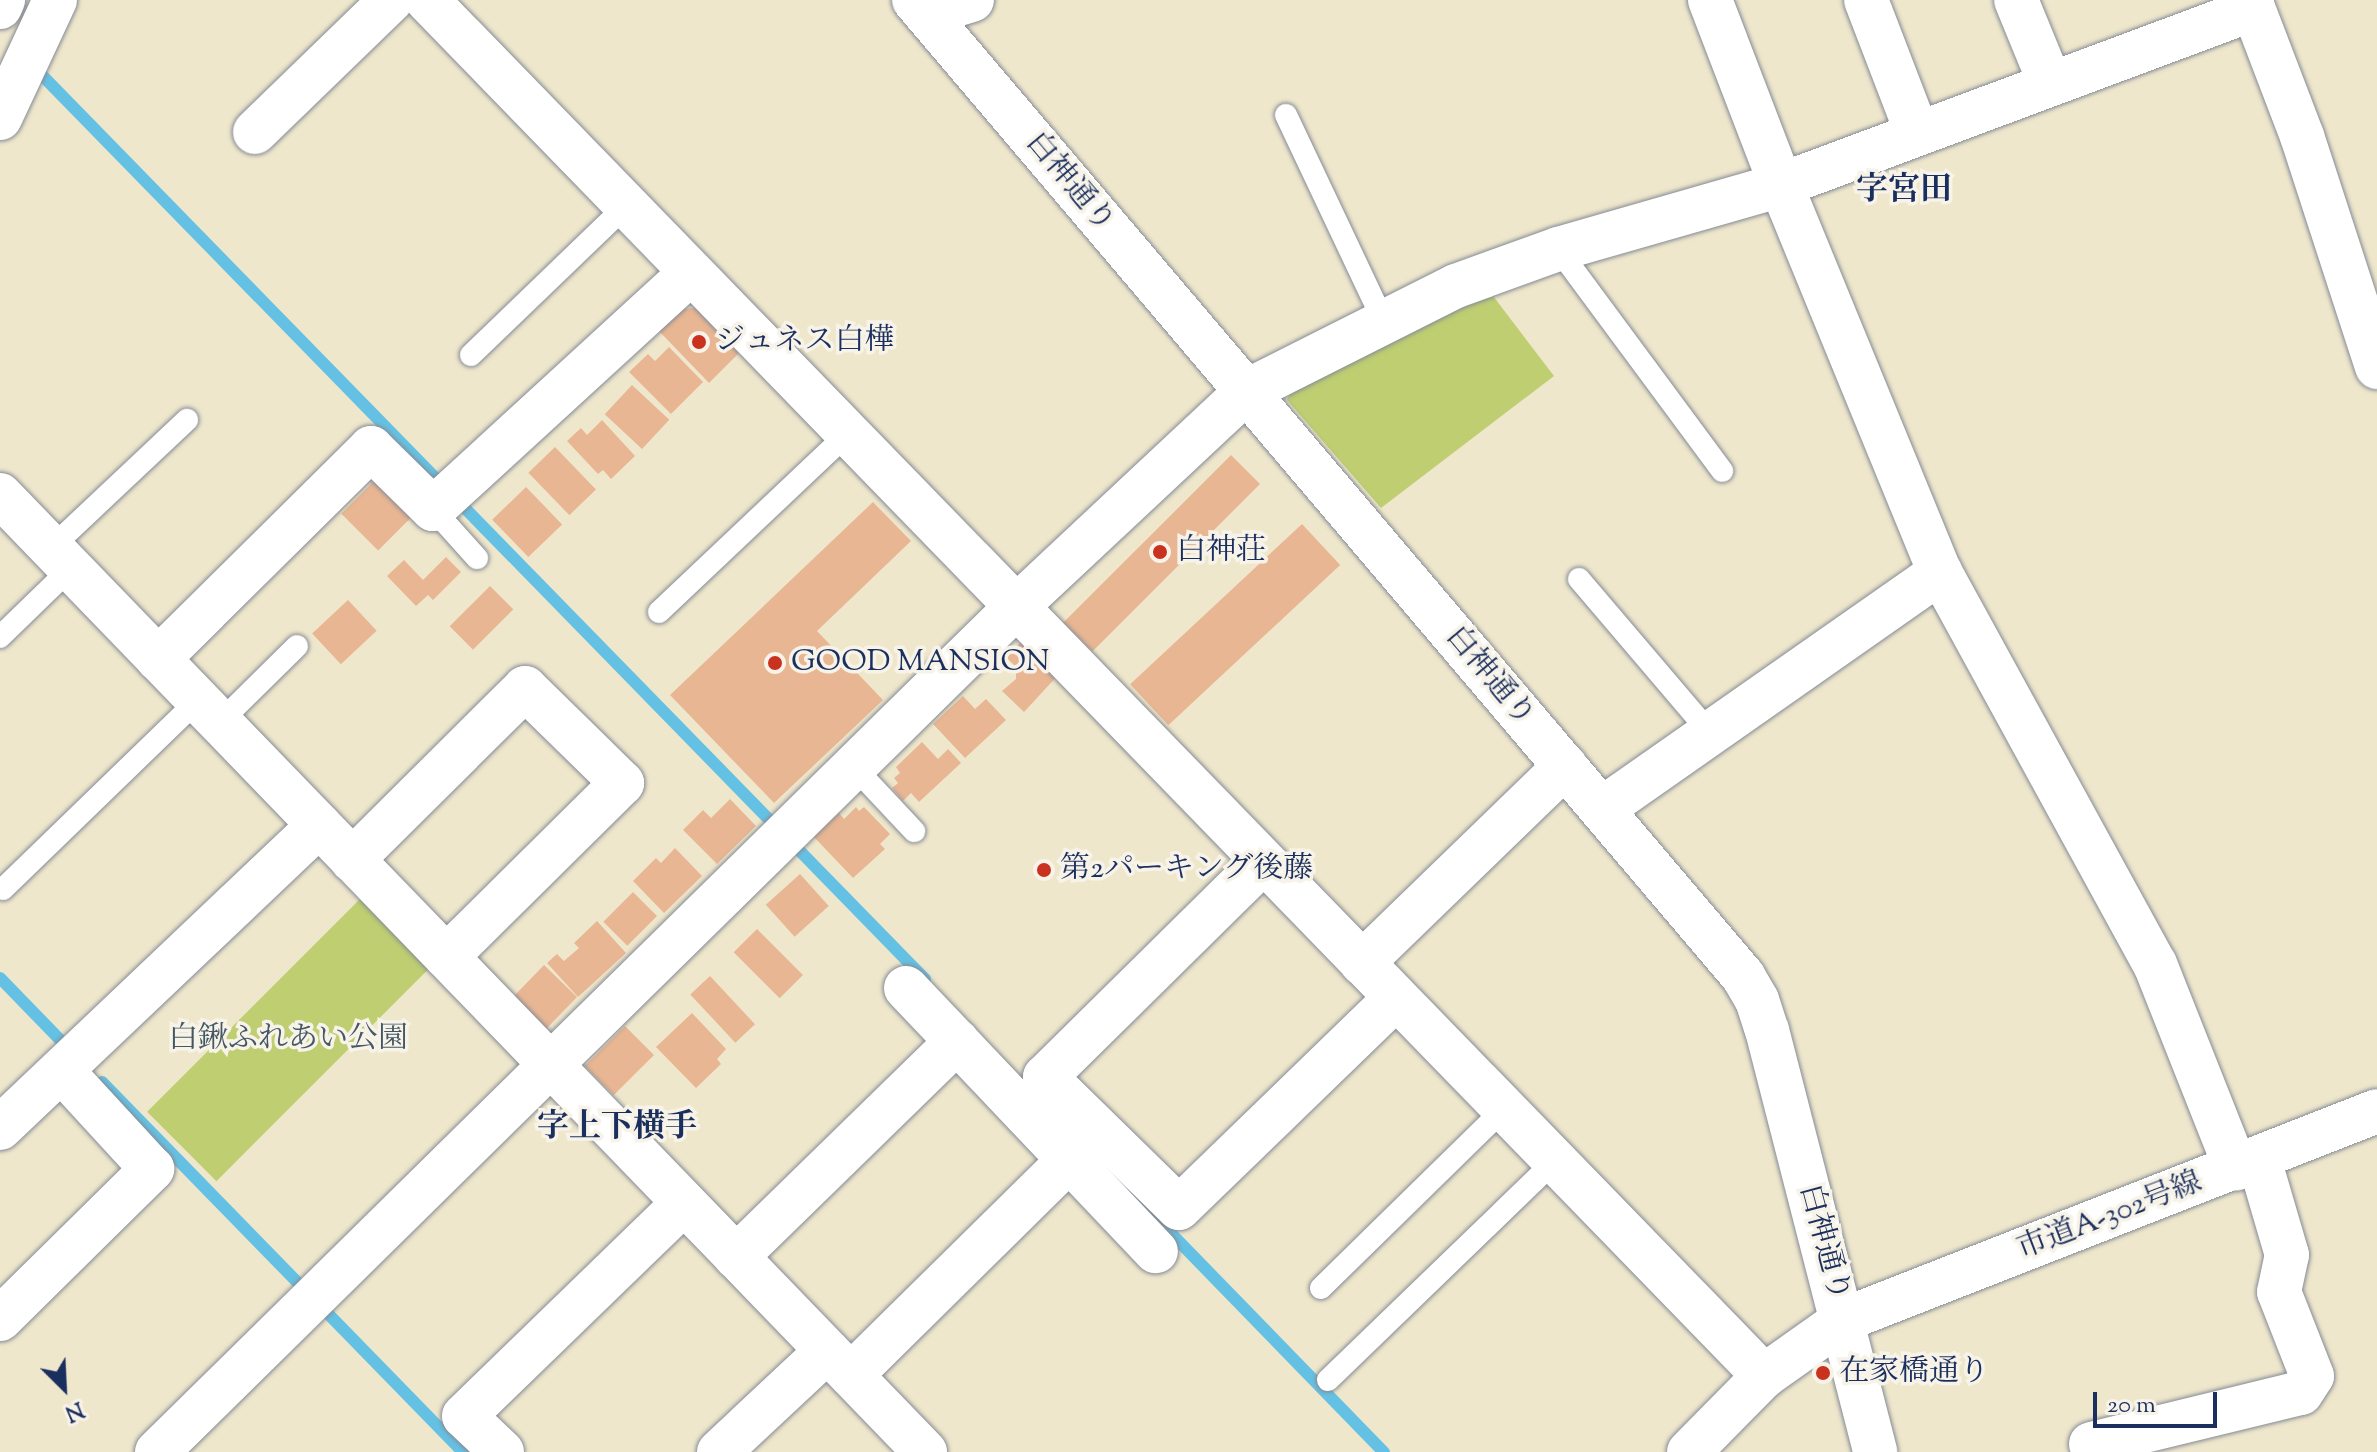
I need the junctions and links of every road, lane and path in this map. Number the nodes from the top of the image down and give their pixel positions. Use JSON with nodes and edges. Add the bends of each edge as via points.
{"nodes":[{"id":1,"x":3,"y":0,"type":"edge"},
{"id":2,"x":55,"y":0,"type":"edge"},
{"id":3,"x":391,"y":0,"type":"edge"},
{"id":4,"x":427,"y":0,"type":"edge"},
{"id":5,"x":972,"y":0,"type":"edge"},
{"id":6,"x":1710,"y":0,"type":"edge"},
{"id":7,"x":1866,"y":0,"type":"edge"},
{"id":8,"x":2016,"y":0,"type":"edge"},
{"id":9,"x":2251,"y":4,"type":"edge"},
{"id":10,"x":0,"y":7,"type":"edge"},
{"id":11,"x":920,"y":7,"type":"edge"},
{"id":12,"x":2050,"y":83,"type":"junction"},
{"id":13,"x":1286,"y":115,"type":"dead end"},
{"id":14,"x":0,"y":118,"type":"edge"},
{"id":15,"x":255,"y":132,"type":"dead end"},
{"id":16,"x":1917,"y":133,"type":"junction"},
{"id":17,"x":1781,"y":185,"type":"junction"},
{"id":18,"x":626,"y":206,"type":"junction"},
{"id":19,"x":1558,"y":249,"type":"junction"},
{"id":20,"x":691,"y":273,"type":"junction"},
{"id":21,"x":1384,"y":322,"type":"junction"},
{"id":22,"x":471,"y":355,"type":"dead end"},
{"id":23,"x":2377,"y":367,"type":"edge"},
{"id":24,"x":1247,"y":391,"type":"junction"},
{"id":25,"x":187,"y":420,"type":"dead end"},
{"id":26,"x":847,"y":434,"type":"junction"},
{"id":27,"x":1722,"y":471,"type":"dead end"},
{"id":28,"x":0,"y":495,"type":"edge"},
{"id":29,"x":433,"y":509,"type":"junction"},
{"id":30,"x":61,"y":558,"type":"junction"},
{"id":31,"x":477,"y":558,"type":"dead end"},
{"id":32,"x":1940,"y":572,"type":"junction"},
{"id":33,"x":1579,"y":579,"type":"dead end"},
{"id":34,"x":1015,"y":608,"type":"junction"},
{"id":35,"x":659,"y":612,"type":"dead end"},
{"id":36,"x":0,"y":637,"type":"edge"},
{"id":37,"x":297,"y":646,"type":"dead end"},
{"id":38,"x":158,"y":659,"type":"junction"},
{"id":39,"x":209,"y":711,"type":"junction"},
{"id":40,"x":1710,"y":733,"type":"junction"},
{"id":41,"x":1565,"y":766,"type":"junction"},
{"id":42,"x":854,"y":767,"type":"junction"},
{"id":43,"x":1602,"y":809,"type":"junction"},
{"id":44,"x":319,"y":825,"type":"junction"},
{"id":45,"x":914,"y":831,"type":"dead end"},
{"id":46,"x":352,"y":860,"type":"junction"},
{"id":47,"x":1263,"y":862,"type":"junction"},
{"id":48,"x":3,"y":889,"type":"dead end"},
{"id":49,"x":446,"y":957,"type":"junction"},
{"id":50,"x":1362,"y":963,"type":"junction"},
{"id":51,"x":906,"y":988,"type":"dead end"},
{"id":52,"x":1396,"y":998,"type":"junction"},
{"id":53,"x":957,"y":1041,"type":"junction"},
{"id":54,"x":551,"y":1065,"type":"junction"},
{"id":55,"x":61,"y":1070,"type":"junction"},
{"id":56,"x":1504,"y":1109,"type":"junction"},
{"id":57,"x":2374,"y":1119,"type":"edge"},
{"id":58,"x":0,"y":1128,"type":"edge"},
{"id":59,"x":1069,"y":1160,"type":"junction"},
{"id":60,"x":1555,"y":1161,"type":"junction"},
{"id":61,"x":1134,"y":1164,"type":"junction"},
{"id":62,"x":2248,"y":1164,"type":"junction"},
{"id":63,"x":1103,"y":1195,"type":"junction"},
{"id":64,"x":684,"y":1203,"type":"junction"},
{"id":65,"x":1156,"y":1251,"type":"dead end"},
{"id":66,"x":736,"y":1257,"type":"junction"},
{"id":67,"x":1321,"y":1288,"type":"dead end"},
{"id":68,"x":0,"y":1319,"type":"edge"},
{"id":69,"x":1843,"y":1320,"type":"junction"},
{"id":70,"x":839,"y":1363,"type":"junction"},
{"id":71,"x":1764,"y":1376,"type":"junction"},
{"id":72,"x":1328,"y":1380,"type":"dead end"},
{"id":73,"x":2091,"y":1444,"type":"dead end"},
{"id":74,"x":157,"y":1452,"type":"edge"},
{"id":75,"x":502,"y":1452,"type":"edge"},
{"id":76,"x":719,"y":1452,"type":"edge"},
{"id":77,"x":925,"y":1452,"type":"edge"},
{"id":78,"x":1689,"y":1452,"type":"edge"},
{"id":79,"x":1875,"y":1452,"type":"edge"}],
"edges":[{"from":1,"to":10,"type":"street"},
{"from":2,"to":14,"type":"street"},
{"from":3,"to":15,"type":"street"},
{"from":4,"to":18,"type":"street"},
{"from":5,"to":11,"type":"street"},
{"from":6,"to":17,"type":"street"},
{"from":7,"to":16,"type":"street"},
{"from":8,"to":12,"type":"street"},
{"from":9,"to":12,"type":"street"},
{"from":9,"to":23,"type":"street","via":[[2302,136]]},
{"from":11,"to":24,"type":"street","name":"白神通り"},
{"from":12,"to":16,"type":"street"},
{"from":13,"to":21,"type":"lane"},
{"from":16,"to":17,"type":"street"},
{"from":17,"to":19,"type":"street"},
{"from":17,"to":32,"type":"street"},
{"from":18,"to":20,"type":"street"},
{"from":18,"to":22,"type":"lane"},
{"from":19,"to":21,"type":"street","via":[[1456,286]]},
{"from":19,"to":27,"type":"lane"},
{"from":20,"to":26,"type":"street"},
{"from":20,"to":29,"type":"street"},
{"from":21,"to":24,"type":"street"},
{"from":24,"to":34,"type":"street"},
{"from":24,"to":41,"type":"street","name":"白神通り"},
{"from":25,"to":30,"type":"lane"},
{"from":26,"to":34,"type":"street"},
{"from":26,"to":35,"type":"lane"},
{"from":28,"to":30,"type":"street"},
{"from":29,"to":31,"type":"lane"},
{"from":29,"to":38,"type":"street","via":[[371,448]]},
{"from":30,"to":36,"type":"lane"},
{"from":30,"to":38,"type":"street"},
{"from":32,"to":40,"type":"street"},
{"from":32,"to":62,"type":"street","via":[[2155,964]]},
{"from":33,"to":40,"type":"lane"},
{"from":34,"to":42,"type":"street"},
{"from":34,"to":47,"type":"street"},
{"from":37,"to":39,"type":"lane"},
{"from":38,"to":39,"type":"street"},
{"from":39,"to":44,"type":"street"},
{"from":39,"to":48,"type":"lane"},
{"from":40,"to":43,"type":"street"},
{"from":41,"to":43,"type":"street","name":"白神通り"},
{"from":41,"to":50,"type":"street"},
{"from":42,"to":45,"type":"lane"},
{"from":42,"to":54,"type":"street"},
{"from":43,"to":69,"type":"street","name":"白神通り","via":[[1743,976],[1757,1000]]},
{"from":44,"to":46,"type":"street"},
{"from":44,"to":55,"type":"street"},
{"from":46,"to":49,"type":"street"},
{"from":46,"to":49,"type":"street","via":[[525,688],[622,783]]},
{"from":47,"to":50,"type":"street"},
{"from":47,"to":61,"type":"street","via":[[1045,1077]]},
{"from":49,"to":54,"type":"street"},
{"from":50,"to":52,"type":"street"},
{"from":51,"to":53,"type":"street"},
{"from":52,"to":56,"type":"street"},
{"from":52,"to":61,"type":"street","via":[[1179,1208]]},
{"from":53,"to":59,"type":"street"},
{"from":53,"to":66,"type":"street"},
{"from":54,"to":64,"type":"street"},
{"from":54,"to":74,"type":"street"},
{"from":55,"to":58,"type":"street"},
{"from":55,"to":68,"type":"street","via":[[152,1169]]},
{"from":56,"to":60,"type":"street"},
{"from":56,"to":67,"type":"lane"},
{"from":57,"to":62,"type":"street","name":"市道A-302号線"},
{"from":59,"to":63,"type":"street"},
{"from":59,"to":70,"type":"street"},
{"from":60,"to":71,"type":"street"},
{"from":60,"to":72,"type":"lane"},
{"from":61,"to":63,"type":"street"},
{"from":62,"to":69,"type":"street","name":"市道A-302号線"},
{"from":62,"to":73,"type":"street","via":[[2287,1255],[2279,1292],[2312,1376],[2301,1393]]},
{"from":63,"to":65,"type":"street"},
{"from":64,"to":66,"type":"street"},
{"from":64,"to":75,"type":"street","via":[[464,1416]]},
{"from":66,"to":70,"type":"street"},
{"from":69,"to":71,"type":"street","name":"市道A-302号線"},
{"from":69,"to":79,"type":"street","name":"白神通り"},
{"from":70,"to":76,"type":"street"},
{"from":70,"to":77,"type":"street"},
{"from":71,"to":78,"type":"street","name":"市道A-302号線"}]}
